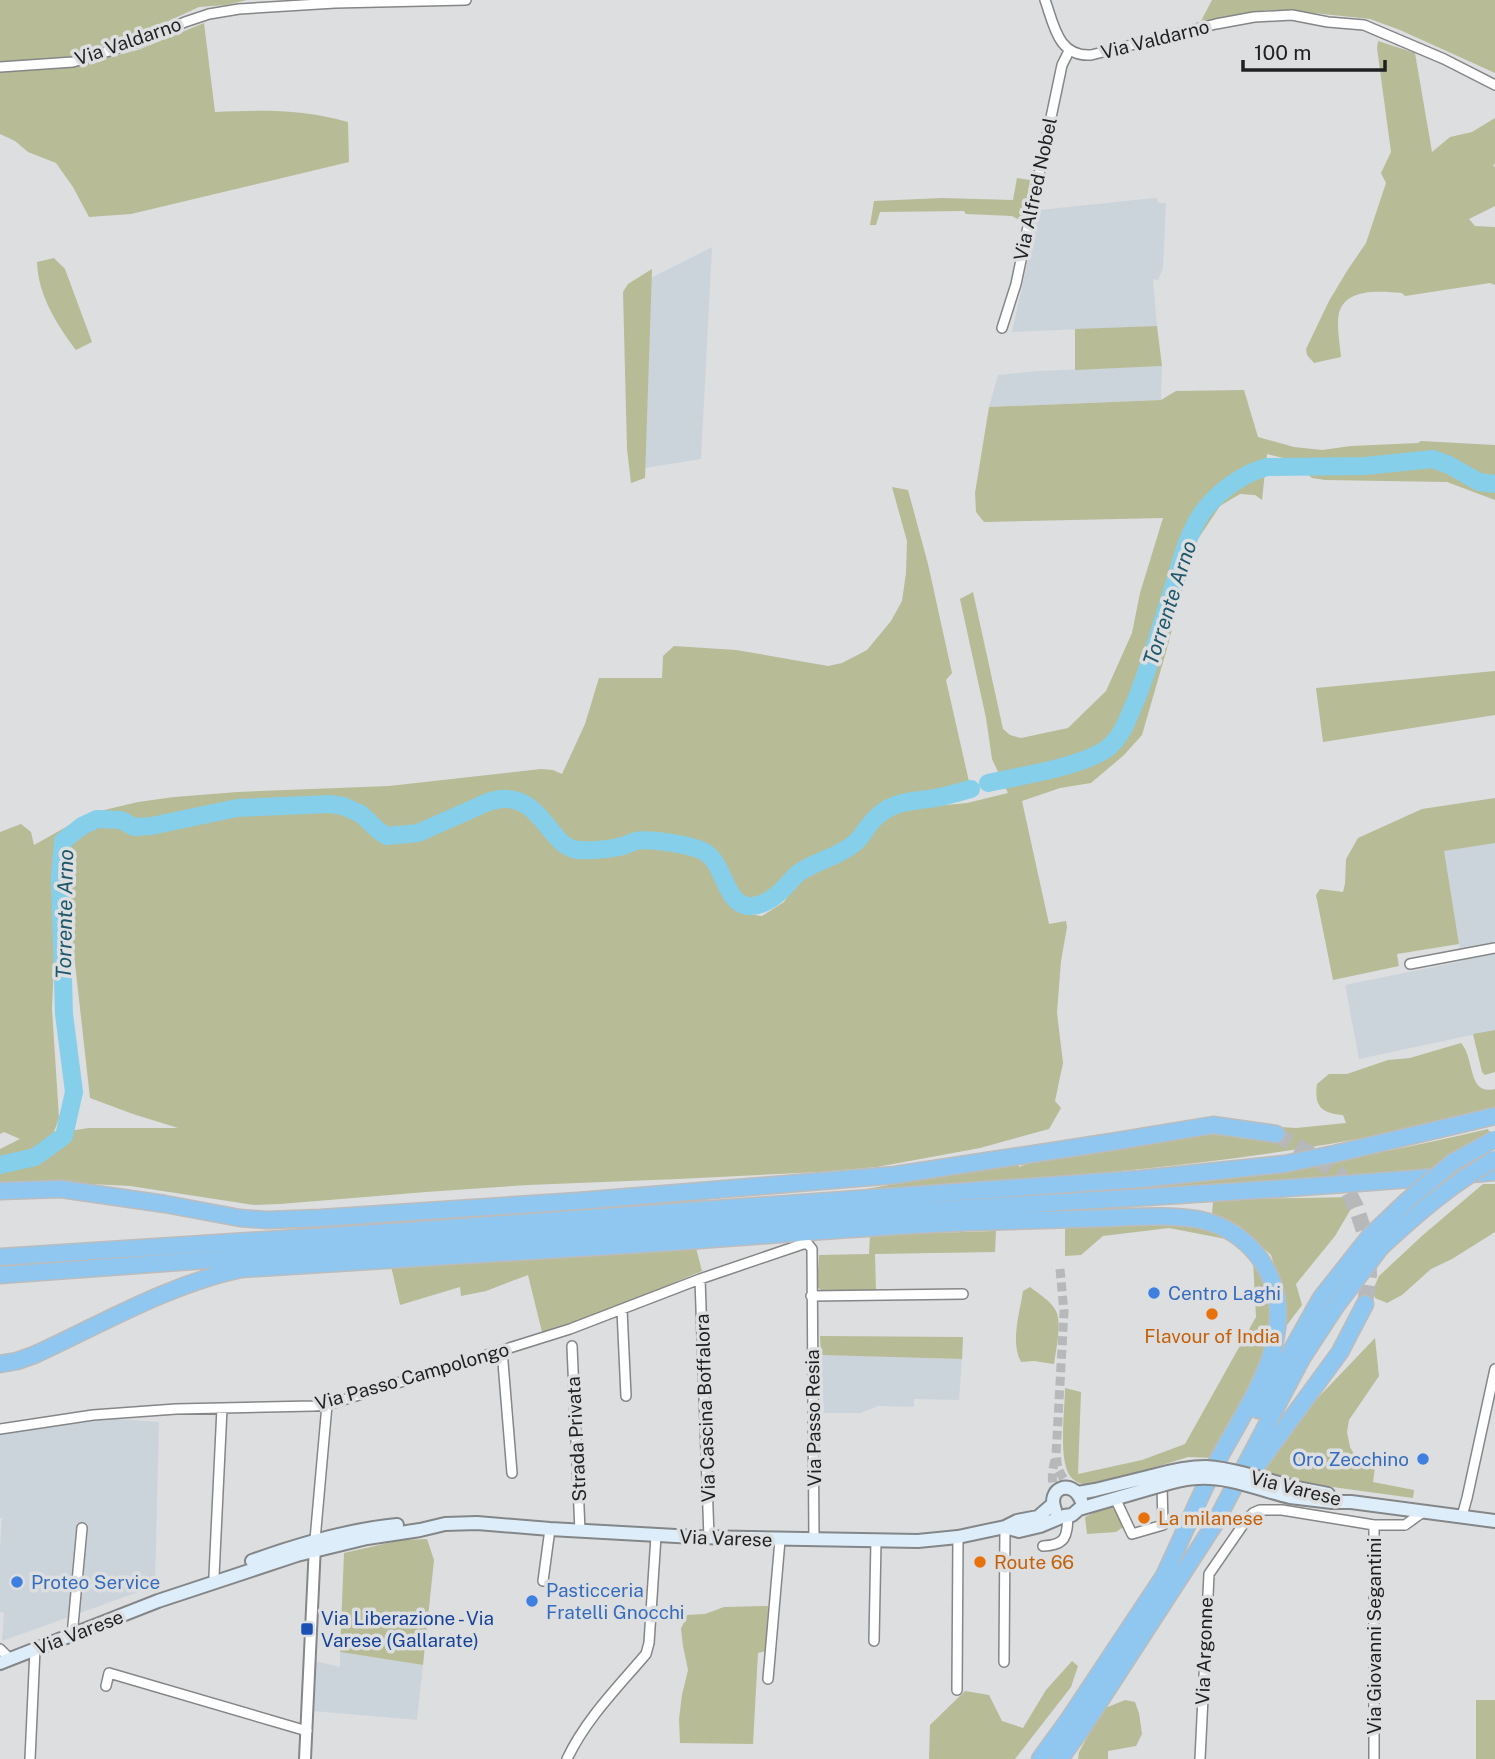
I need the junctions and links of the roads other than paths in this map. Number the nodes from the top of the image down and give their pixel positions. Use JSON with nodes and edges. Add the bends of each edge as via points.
{"nodes":[{"id":1,"x":466,"y":0,"type":"edge"},
{"id":2,"x":1045,"y":0,"type":"edge"},
{"id":3,"x":1069,"y":51,"type":"junction"},
{"id":4,"x":0,"y":67,"type":"edge"},
{"id":5,"x":1495,"y":85,"type":"edge"},
{"id":6,"x":1002,"y":328,"type":"dead end"},
{"id":7,"x":1495,"y":948,"type":"edge"},
{"id":8,"x":1410,"y":964,"type":"dead end"},
{"id":9,"x":1495,"y":1116,"type":"edge"},
{"id":10,"x":1276,"y":1134,"type":"tunnel mouth"},
{"id":11,"x":1495,"y":1139,"type":"edge"},
{"id":12,"x":1495,"y":1159,"type":"edge"},
{"id":13,"x":1495,"y":1172,"type":"edge"},
{"id":14,"x":0,"y":1191,"type":"edge"},
{"id":15,"x":1375,"y":1242,"type":"junction"},
{"id":16,"x":808,"y":1244,"type":"joint"},
{"id":17,"x":0,"y":1257,"type":"edge"},
{"id":18,"x":0,"y":1275,"type":"edge"},
{"id":19,"x":700,"y":1279,"type":"junction"},
{"id":20,"x":963,"y":1294,"type":"dead end"},
{"id":21,"x":811,"y":1296,"type":"junction"},
{"id":22,"x":1365,"y":1304,"type":"tunnel mouth"},
{"id":23,"x":622,"y":1310,"type":"junction"},
{"id":24,"x":572,"y":1346,"type":"dead end"},
{"id":25,"x":502,"y":1350,"type":"junction"},
{"id":26,"x":0,"y":1364,"type":"edge"},
{"id":27,"x":1495,"y":1369,"type":"edge"},
{"id":28,"x":626,"y":1396,"type":"dead end"},
{"id":29,"x":327,"y":1405,"type":"junction"},
{"id":30,"x":222,"y":1408,"type":"junction"},
{"id":31,"x":0,"y":1429,"type":"edge"},
{"id":32,"x":512,"y":1473,"type":"dead end"},
{"id":33,"x":1156,"y":1482,"type":"junction"},
{"id":34,"x":1078,"y":1493,"type":"junction"},
{"id":35,"x":1115,"y":1498,"type":"junction"},
{"id":36,"x":1053,"y":1504,"type":"junction"},
{"id":37,"x":1423,"y":1512,"type":"junction"},
{"id":38,"x":1070,"y":1514,"type":"junction"},
{"id":39,"x":1462,"y":1516,"type":"junction"},
{"id":40,"x":1495,"y":1521,"type":"edge"},
{"id":41,"x":1214,"y":1525,"type":"junction"},
{"id":42,"x":1374,"y":1525,"type":"junction"},
{"id":43,"x":1005,"y":1527,"type":"junction"},
{"id":44,"x":82,"y":1528,"type":"dead end"},
{"id":45,"x":550,"y":1530,"type":"junction"},
{"id":46,"x":580,"y":1531,"type":"junction"},
{"id":47,"x":656,"y":1535,"type":"junction"},
{"id":48,"x":958,"y":1537,"type":"junction"},
{"id":49,"x":709,"y":1538,"type":"junction"},
{"id":50,"x":780,"y":1540,"type":"junction"},
{"id":51,"x":814,"y":1540,"type":"junction"},
{"id":52,"x":876,"y":1541,"type":"junction"},
{"id":53,"x":315,"y":1545,"type":"junction"},
{"id":54,"x":1043,"y":1546,"type":"dead end"},
{"id":55,"x":1163,"y":1578,"type":"junction"},
{"id":56,"x":214,"y":1579,"type":"junction"},
{"id":57,"x":543,"y":1581,"type":"dead end"},
{"id":58,"x":72,"y":1636,"type":"junction"},
{"id":59,"x":874,"y":1641,"type":"dead end"},
{"id":60,"x":0,"y":1649,"type":"edge"},
{"id":61,"x":35,"y":1650,"type":"junction"},
{"id":62,"x":5,"y":1661,"type":"edge"},
{"id":63,"x":1004,"y":1662,"type":"dead end"},
{"id":64,"x":768,"y":1679,"type":"dead end"},
{"id":65,"x":106,"y":1686,"type":"dead end"},
{"id":66,"x":957,"y":1690,"type":"dead end"},
{"id":67,"x":307,"y":1731,"type":"junction"},
{"id":68,"x":30,"y":1759,"type":"edge"},
{"id":69,"x":305,"y":1759,"type":"edge"},
{"id":70,"x":567,"y":1759,"type":"edge"},
{"id":71,"x":1040,"y":1759,"type":"edge"},
{"id":72,"x":1060,"y":1759,"type":"edge"},
{"id":73,"x":1200,"y":1759,"type":"edge"},
{"id":74,"x":1374,"y":1759,"type":"edge"}],
"edges":[{"from":1,"to":4,"type":"street","name":"Via Valdarno","via":[[239,9],[209,14],[73,62]]},
{"from":2,"to":3,"type":"street","via":[[1058,37]]},
{"from":3,"to":5,"type":"street","name":"Via Valdarno","via":[[1091,55],[1216,24],[1292,15],[1364,25]]},
{"from":3,"to":6,"type":"street","name":"Via Alfred Nobel","via":[[1062,65],[1016,284]]},
{"from":7,"to":8,"type":"street"},
{"from":9,"to":17,"type":"highway","via":[[1284,1164],[1140,1179]]},
{"from":10,"to":14,"type":"highway","via":[[1213,1125],[895,1175],[294,1219],[240,1219],[61,1189]]},
{"from":11,"to":15,"type":"highway","bridge":true,"via":[[1453,1162],[1408,1200]]},
{"from":12,"to":15,"type":"highway","bridge":true},
{"from":13,"to":18,"type":"highway"},
{"from":15,"to":41,"type":"highway","via":[[1302,1358]]},
{"from":15,"to":55,"type":"highway","via":[[1321,1298]]},
{"from":16,"to":19,"type":"street","name":"Via Passo Campolongo"},
{"from":16,"to":21,"type":"street","name":"Via Passo Resia","via":[[812,1249]]},
{"from":19,"to":23,"type":"street","name":"Via Passo Campolongo"},
{"from":19,"to":49,"type":"street","name":"Via Cascina Boffalora"},
{"from":20,"to":21,"type":"street"},
{"from":21,"to":51,"type":"street","name":"Via Passo Resia"},
{"from":22,"to":41,"type":"highway","via":[[1321,1380]]},
{"from":23,"to":25,"type":"street","name":"Via Passo Campolongo"},
{"from":23,"to":28,"type":"street"},
{"from":24,"to":46,"type":"street","name":"Strada Privata"},
{"from":25,"to":29,"type":"street","name":"Via Passo Campolongo"},
{"from":25,"to":32,"type":"street"},
{"from":26,"to":55,"type":"highway","via":[[34,1355],[185,1284],[241,1269],[933,1224],[1131,1217],[1200,1220],[1218,1225],[1252,1248],[1273,1284],[1277,1315],[1273,1350],[1254,1398],[1219,1459]]},
{"from":27,"to":39,"type":"street"},
{"from":29,"to":30,"type":"street","name":"Via Passo Campolongo"},
{"from":29,"to":53,"type":"street"},
{"from":30,"to":31,"type":"street","name":"Via Passo Campolongo","via":[[93,1415]]},
{"from":30,"to":56,"type":"street"},
{"from":33,"to":34,"type":"main road","name":"Via Varese"},
{"from":33,"to":35,"type":"main road","name":"Via Varese"},
{"from":33,"to":35,"type":"street","via":[[1163,1525],[1132,1534]]},
{"from":33,"to":37,"type":"main road","name":"Via Varese","bridge":true,"via":[[1174,1470],[1206,1468],[1291,1492],[1335,1495],[1351,1502]]},
{"from":34,"to":36,"type":"main road","via":[[1061,1489]]},
{"from":34,"to":38,"type":"main road","via":[[1081,1500]]},
{"from":35,"to":38,"type":"main road","name":"Via Varese"},
{"from":36,"to":38,"type":"main road","via":[[1057,1512]]},
{"from":36,"to":43,"type":"main road","name":"Via Varese","via":[[1038,1517]]},
{"from":37,"to":39,"type":"main road","name":"Via Varese"},
{"from":37,"to":42,"type":"street","name":"Via Giovanni Segantini","via":[[1405,1525]]},
{"from":38,"to":43,"type":"main road","name":"Via Varese","via":[[1020,1531]]},
{"from":38,"to":54,"type":"street","via":[[1064,1539]]},
{"from":39,"to":40,"type":"main road","name":"Via Varese"},
{"from":41,"to":72,"type":"highway"},
{"from":42,"to":73,"type":"street","name":"Via Argonne","via":[[1282,1510],[1260,1510],[1247,1519],[1209,1574]]},
{"from":42,"to":74,"type":"street","name":"Via Giovanni Segantini"},
{"from":43,"to":48,"type":"main road","name":"Via Varese"},
{"from":43,"to":63,"type":"street"},
{"from":44,"to":58,"type":"street"},
{"from":45,"to":46,"type":"main road","name":"Via Varese"},
{"from":45,"to":53,"type":"main road","name":"Via Varese","via":[[445,1524]]},
{"from":45,"to":57,"type":"street"},
{"from":46,"to":47,"type":"main road","name":"Via Varese"},
{"from":47,"to":49,"type":"main road","name":"Via Varese"},
{"from":47,"to":70,"type":"street","via":[[646,1654],[588,1722]]},
{"from":48,"to":52,"type":"main road","name":"Via Varese"},
{"from":48,"to":66,"type":"street"},
{"from":49,"to":50,"type":"main road","name":"Via Varese"},
{"from":50,"to":51,"type":"main road","name":"Via Varese"},
{"from":50,"to":64,"type":"street"},
{"from":51,"to":52,"type":"main road","name":"Via Varese"},
{"from":52,"to":59,"type":"street"},
{"from":53,"to":56,"type":"main road","name":"Via Varese"},
{"from":53,"to":67,"type":"street"},
{"from":55,"to":71,"type":"highway"},
{"from":56,"to":58,"type":"main road","name":"Via Varese"},
{"from":58,"to":61,"type":"main road","name":"Via Varese"},
{"from":60,"to":62,"type":"street"},
{"from":61,"to":62,"type":"main road","name":"Via Varese"},
{"from":61,"to":68,"type":"street"},
{"from":65,"to":67,"type":"street","via":[[109,1673]]},
{"from":67,"to":69,"type":"street"}]}
